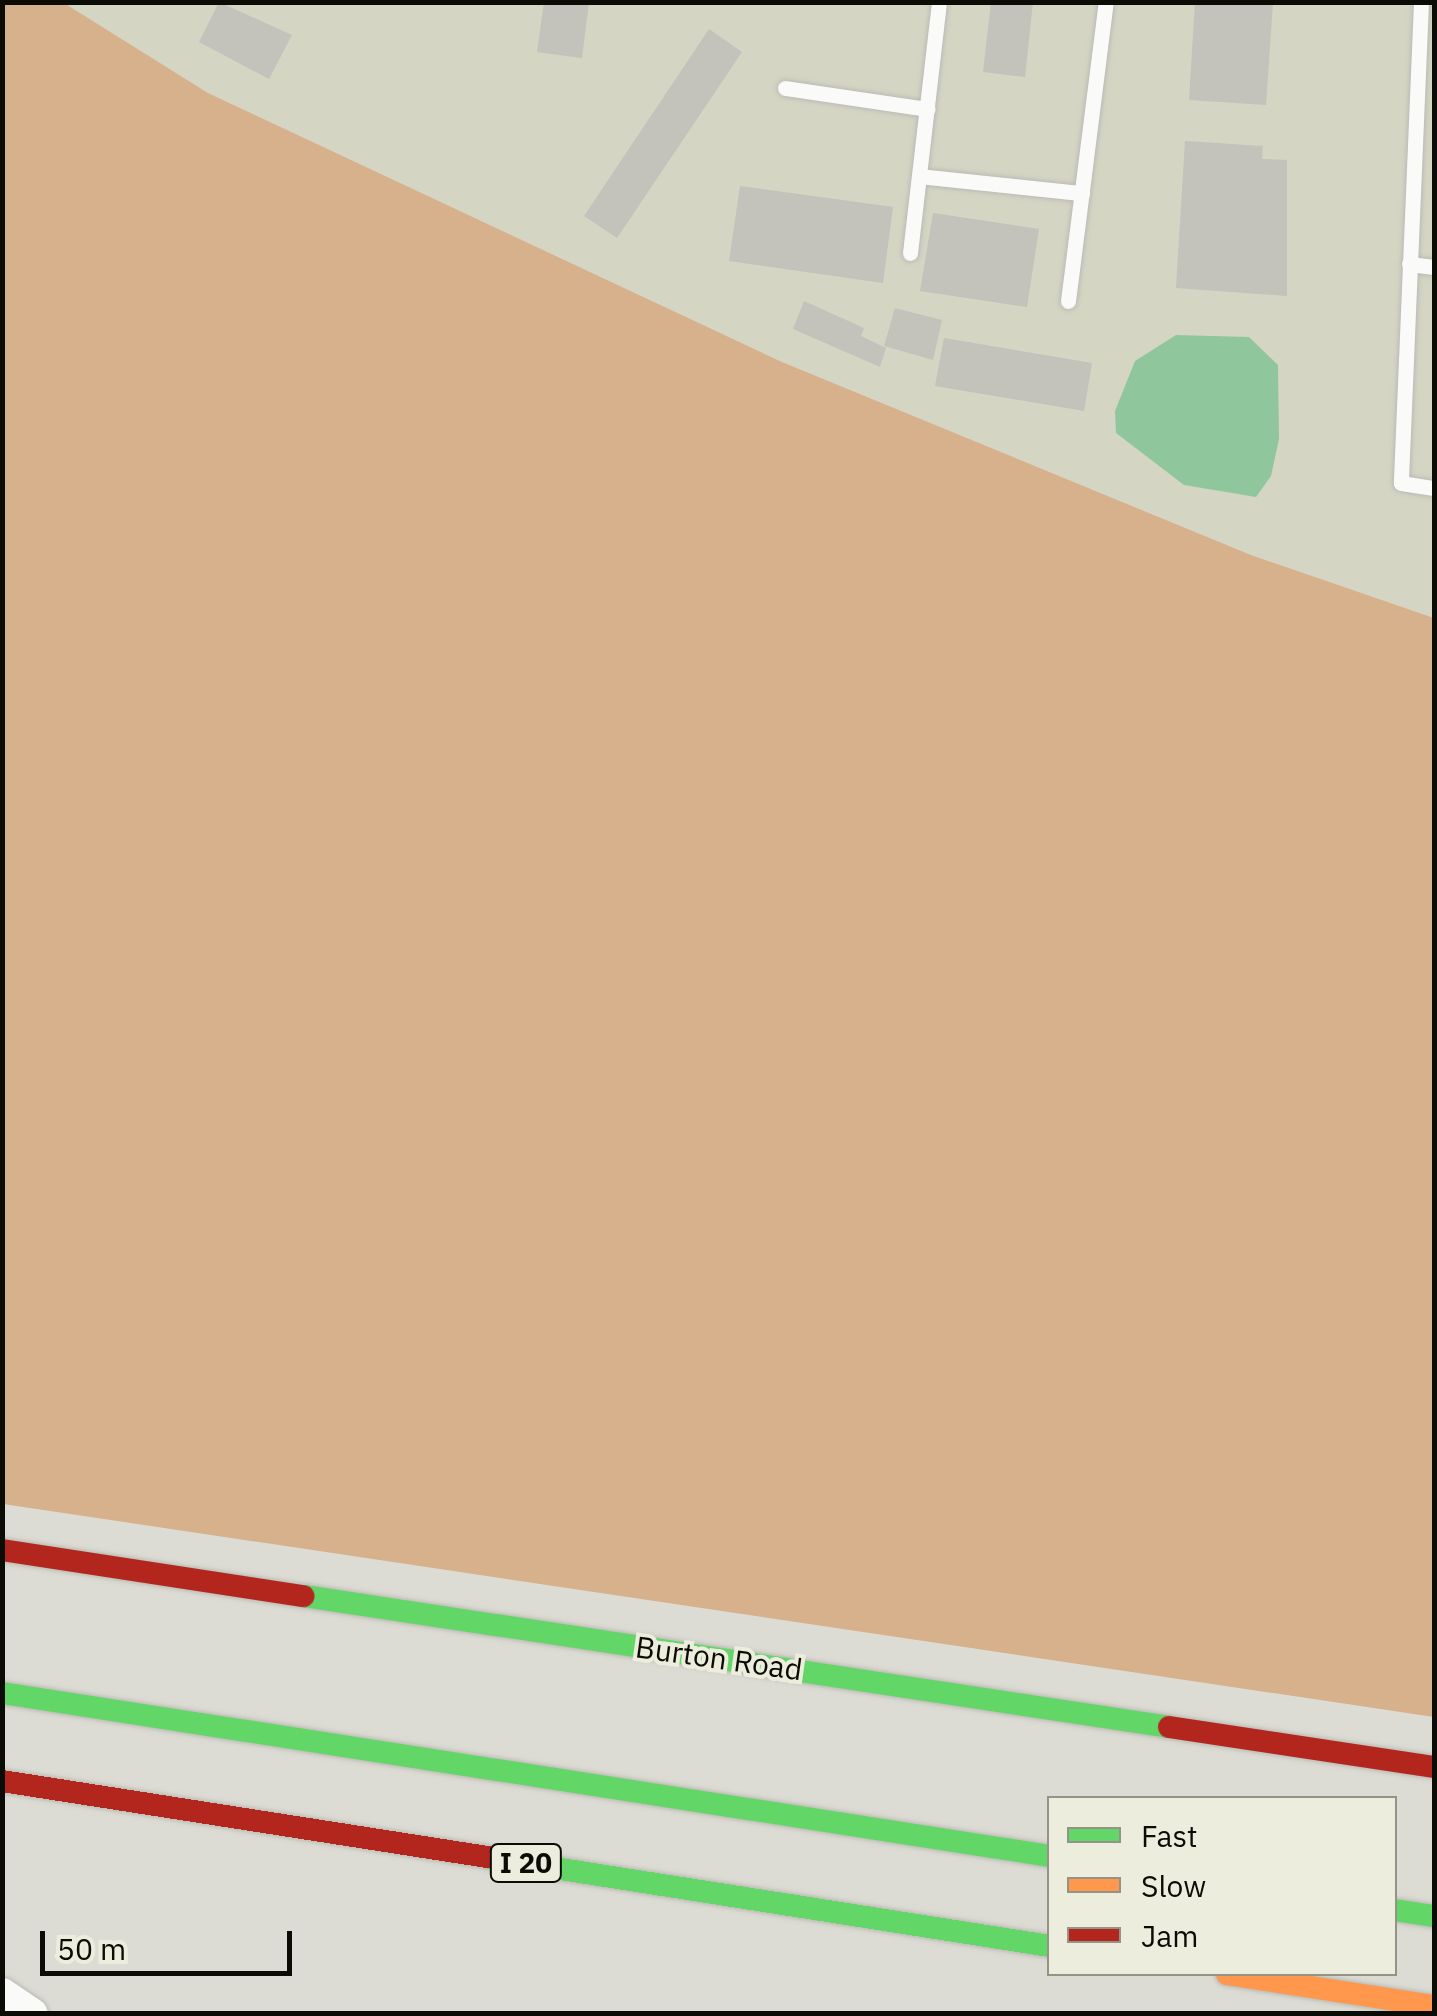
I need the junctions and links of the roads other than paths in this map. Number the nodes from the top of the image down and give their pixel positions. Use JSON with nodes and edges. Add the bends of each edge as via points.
{"nodes":[{"id":1,"x":940,"y":2,"type":"edge"},
{"id":2,"x":1106,"y":2,"type":"edge"},
{"id":3,"x":1420,"y":2,"type":"edge"},
{"id":4,"x":1417,"y":37,"type":"junction"},
{"id":5,"x":1434,"y":39,"type":"edge"},
{"id":6,"x":785,"y":88,"type":"dead end"},
{"id":7,"x":927,"y":108,"type":"junction"},
{"id":8,"x":919,"y":176,"type":"junction"},
{"id":9,"x":1082,"y":192,"type":"junction"},
{"id":10,"x":910,"y":253,"type":"dead end"},
{"id":11,"x":1409,"y":264,"type":"junction"},
{"id":12,"x":1434,"y":267,"type":"edge"},
{"id":13,"x":1068,"y":301,"type":"dead end"},
{"id":14,"x":1434,"y":488,"type":"edge"},
{"id":15,"x":2,"y":1550,"type":"edge"},
{"id":16,"x":2,"y":1693,"type":"edge"},
{"id":17,"x":1434,"y":1767,"type":"edge"},
{"id":18,"x":2,"y":1781,"type":"edge"},
{"id":19,"x":1047,"y":1856,"type":"edge"},
{"id":20,"x":1397,"y":1910,"type":"edge"},
{"id":21,"x":1434,"y":1916,"type":"edge"},
{"id":22,"x":1047,"y":1946,"type":"edge"},
{"id":23,"x":1240,"y":1976,"type":"edge"},
{"id":24,"x":1434,"y":2006,"type":"edge"}],
"edges":[{"from":1,"to":7,"type":"lane"},
{"from":2,"to":9,"type":"lane"},
{"from":3,"to":4,"type":"lane"},
{"from":4,"to":5,"type":"lane"},
{"from":4,"to":11,"type":"lane"},
{"from":6,"to":7,"type":"lane"},
{"from":7,"to":8,"type":"lane"},
{"from":8,"to":9,"type":"lane"},
{"from":8,"to":10,"type":"lane"},
{"from":9,"to":13,"type":"lane"},
{"from":11,"to":12,"type":"lane"},
{"from":11,"to":14,"type":"lane","via":[[1401,483]]},
{"from":15,"to":17,"type":"main road","name":"Burton Road"},
{"from":16,"to":19,"type":"main road"},
{"from":18,"to":22,"type":"main road","number":"I 20"},
{"from":20,"to":21,"type":"main road"},
{"from":23,"to":24,"type":"main road"}]}
